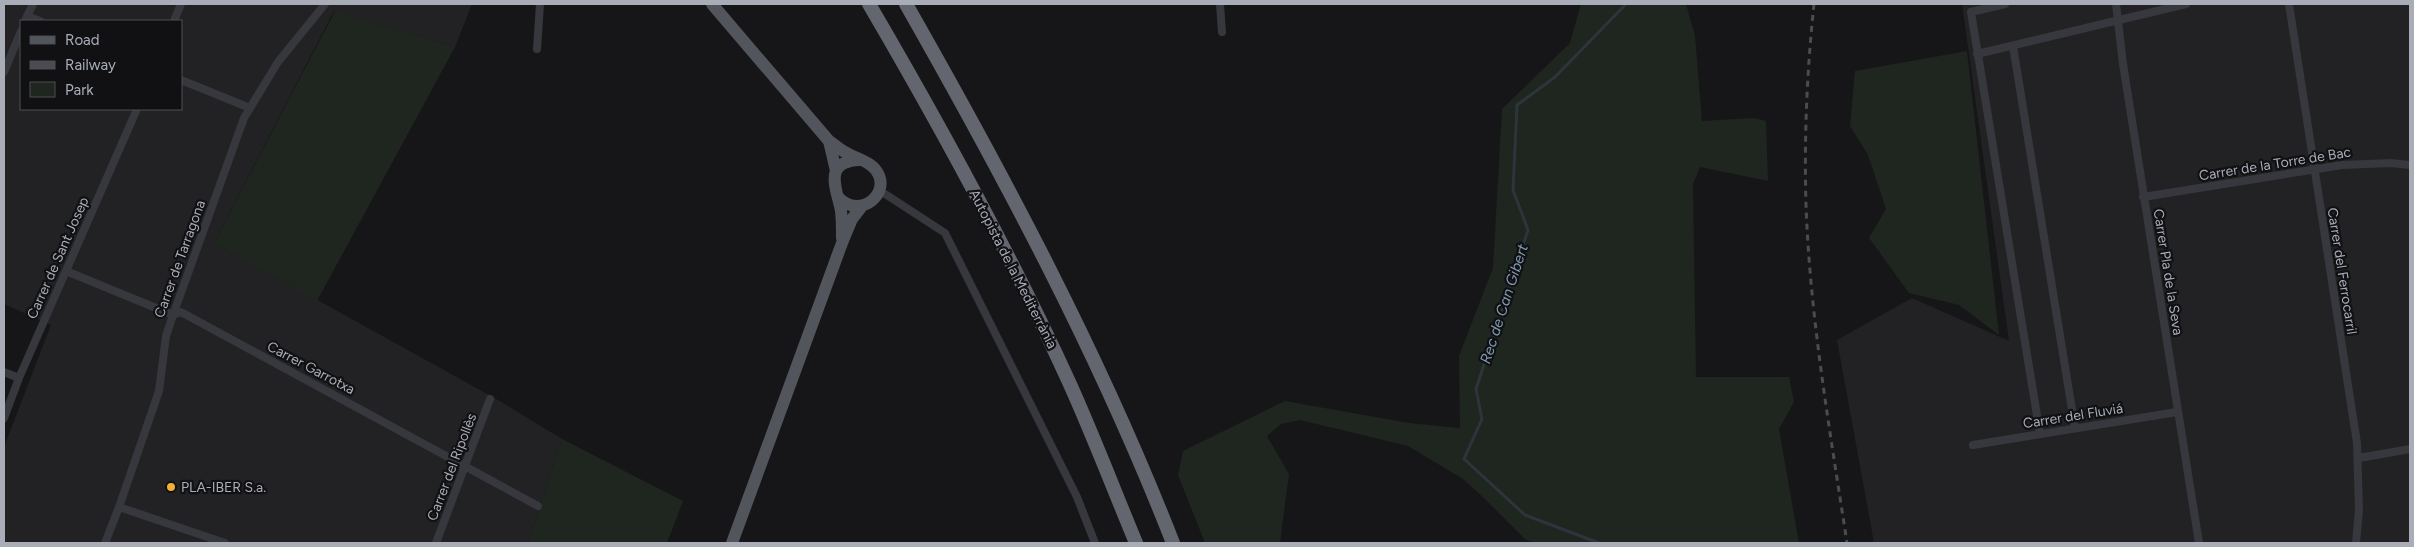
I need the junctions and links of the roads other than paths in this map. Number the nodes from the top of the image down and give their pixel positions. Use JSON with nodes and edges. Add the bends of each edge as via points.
{"nodes":[{"id":1,"x":33,"y":4,"type":"edge"},
{"id":2,"x":181,"y":4,"type":"edge"},
{"id":3,"x":325,"y":4,"type":"edge"},
{"id":4,"x":540,"y":4,"type":"edge"},
{"id":5,"x":712,"y":4,"type":"edge"},
{"id":6,"x":870,"y":4,"type":"edge"},
{"id":7,"x":906,"y":4,"type":"edge"},
{"id":8,"x":1220,"y":4,"type":"edge"},
{"id":9,"x":2005,"y":4,"type":"edge"},
{"id":10,"x":2116,"y":4,"type":"edge"},
{"id":11,"x":2186,"y":4,"type":"edge"},
{"id":12,"x":2289,"y":4,"type":"edge"},
{"id":13,"x":26,"y":19,"type":"edge"},
{"id":14,"x":2118,"y":19,"type":"junction"},
{"id":15,"x":174,"y":20,"type":"edge"},
{"id":16,"x":1222,"y":32,"type":"dead end"},
{"id":17,"x":20,"y":33,"type":"edge"},
{"id":18,"x":2013,"y":46,"type":"junction"},
{"id":19,"x":537,"y":49,"type":"dead end"},
{"id":20,"x":1977,"y":54,"type":"junction"},
{"id":21,"x":4,"y":72,"type":"edge"},
{"id":22,"x":182,"y":80,"type":"edge"},
{"id":23,"x":250,"y":108,"type":"junction"},
{"id":24,"x":137,"y":110,"type":"edge"},
{"id":25,"x":829,"y":141,"type":"junction"},
{"id":26,"x":859,"y":160,"type":"junction"},
{"id":27,"x":2410,"y":165,"type":"edge"},
{"id":28,"x":2314,"y":170,"type":"junction"},
{"id":29,"x":836,"y":172,"type":"junction"},
{"id":30,"x":879,"y":190,"type":"junction"},
{"id":31,"x":838,"y":197,"type":"junction"},
{"id":32,"x":2143,"y":197,"type":"junction"},
{"id":33,"x":862,"y":206,"type":"junction"},
{"id":34,"x":842,"y":243,"type":"junction"},
{"id":35,"x":66,"y":272,"type":"junction"},
{"id":36,"x":173,"y":314,"type":"junction"},
{"id":37,"x":4,"y":372,"type":"edge"},
{"id":38,"x":19,"y":378,"type":"junction"},
{"id":39,"x":490,"y":399,"type":"dead end"},
{"id":40,"x":2177,"y":412,"type":"junction"},
{"id":41,"x":4,"y":418,"type":"edge"},
{"id":42,"x":2075,"y":428,"type":"junction"},
{"id":43,"x":2040,"y":434,"type":"junction"},
{"id":44,"x":1973,"y":445,"type":"dead end"},
{"id":45,"x":2410,"y":449,"type":"edge"},
{"id":46,"x":2359,"y":458,"type":"junction"},
{"id":47,"x":465,"y":465,"type":"junction"},
{"id":48,"x":538,"y":506,"type":"dead end"},
{"id":49,"x":120,"y":507,"type":"junction"},
{"id":50,"x":104,"y":543,"type":"edge"},
{"id":51,"x":225,"y":543,"type":"edge"},
{"id":52,"x":436,"y":543,"type":"edge"},
{"id":53,"x":732,"y":543,"type":"edge"},
{"id":54,"x":1095,"y":543,"type":"edge"},
{"id":55,"x":1136,"y":543,"type":"edge"},
{"id":56,"x":1173,"y":543,"type":"edge"},
{"id":57,"x":2199,"y":543,"type":"edge"},
{"id":58,"x":2356,"y":543,"type":"edge"}],
"edges":[{"from":1,"to":13,"type":"street"},
{"from":2,"to":15,"type":"street"},
{"from":3,"to":23,"type":"street","name":"Carrer de Tarragona","via":[[278,62]]},
{"from":4,"to":19,"type":"street"},
{"from":5,"to":25,"type":"main road"},
{"from":6,"to":55,"type":"highway","name":"Autopista de la Mediterrània","via":[[951,147],[1040,322],[1070,383]]},
{"from":7,"to":56,"type":"highway","via":[[976,128],[1069,308],[1128,433]]},
{"from":8,"to":16,"type":"street"},
{"from":9,"to":20,"type":"street","via":[[1971,12]]},
{"from":10,"to":14,"type":"street","name":"Carrer Pla de la Seva"},
{"from":11,"to":14,"type":"street"},
{"from":12,"to":28,"type":"street","name":"Carrer del Ferrocarril"},
{"from":14,"to":18,"type":"street"},
{"from":14,"to":32,"type":"street","name":"Carrer Pla de la Seva"},
{"from":17,"to":21,"type":"street"},
{"from":18,"to":20,"type":"street"},
{"from":18,"to":42,"type":"street"},
{"from":20,"to":43,"type":"street"},
{"from":22,"to":23,"type":"street"},
{"from":23,"to":36,"type":"street","name":"Carrer de Tarragona"},
{"from":24,"to":35,"type":"street","name":"Carrer de Sant Josep"},
{"from":25,"to":26,"type":"main road"},
{"from":25,"to":29,"type":"main road"},
{"from":26,"to":29,"type":"main road","via":[[846,162]]},
{"from":26,"to":30,"type":"main road","via":[[875,168],[880,178]]},
{"from":27,"to":28,"type":"street","name":"Carrer de la Torre de Bac","via":[[2366,164]]},
{"from":28,"to":32,"type":"street","name":"Carrer de la Torre de Bac"},
{"from":28,"to":46,"type":"street","name":"Carrer del Ferrocarril"},
{"from":29,"to":31,"type":"main road","via":[[833,184]]},
{"from":30,"to":33,"type":"main road","via":[[873,200]]},
{"from":30,"to":54,"type":"street","via":[[945,233],[1077,496]]},
{"from":31,"to":33,"type":"main road","via":[[848,205]]},
{"from":31,"to":34,"type":"main road"},
{"from":32,"to":40,"type":"street","name":"Carrer Pla de la Seva"},
{"from":33,"to":34,"type":"main road","via":[[852,219]]},
{"from":34,"to":53,"type":"main road"},
{"from":35,"to":36,"type":"street","name":"Carrer Garrotxa"},
{"from":35,"to":38,"type":"street","name":"Carrer de Sant Josep"},
{"from":36,"to":47,"type":"street","name":"Carrer Garrotxa","via":[[181,312]]},
{"from":36,"to":49,"type":"street","name":"Carrer de Tarragona","via":[[166,336],[159,390]]},
{"from":37,"to":38,"type":"street"},
{"from":38,"to":41,"type":"street","name":"Carrer de Sant Josep"},
{"from":39,"to":47,"type":"street","name":"Carrer del Ripollès"},
{"from":40,"to":42,"type":"street","name":"Carrer del Fluviá"},
{"from":40,"to":57,"type":"street","name":"Carrer Pla de la Seva"},
{"from":42,"to":43,"type":"street","name":"Carrer del Fluviá"},
{"from":43,"to":44,"type":"street","name":"Carrer del Fluviá"},
{"from":45,"to":46,"type":"street"},
{"from":46,"to":58,"type":"street","name":"Carrer del Ferrocarril"},
{"from":47,"to":48,"type":"street","name":"Carrer Garrotxa"},
{"from":47,"to":52,"type":"street","name":"Carrer del Ripollès"},
{"from":49,"to":50,"type":"street","name":"Carrer de Tarragona"},
{"from":49,"to":51,"type":"street"}]}
